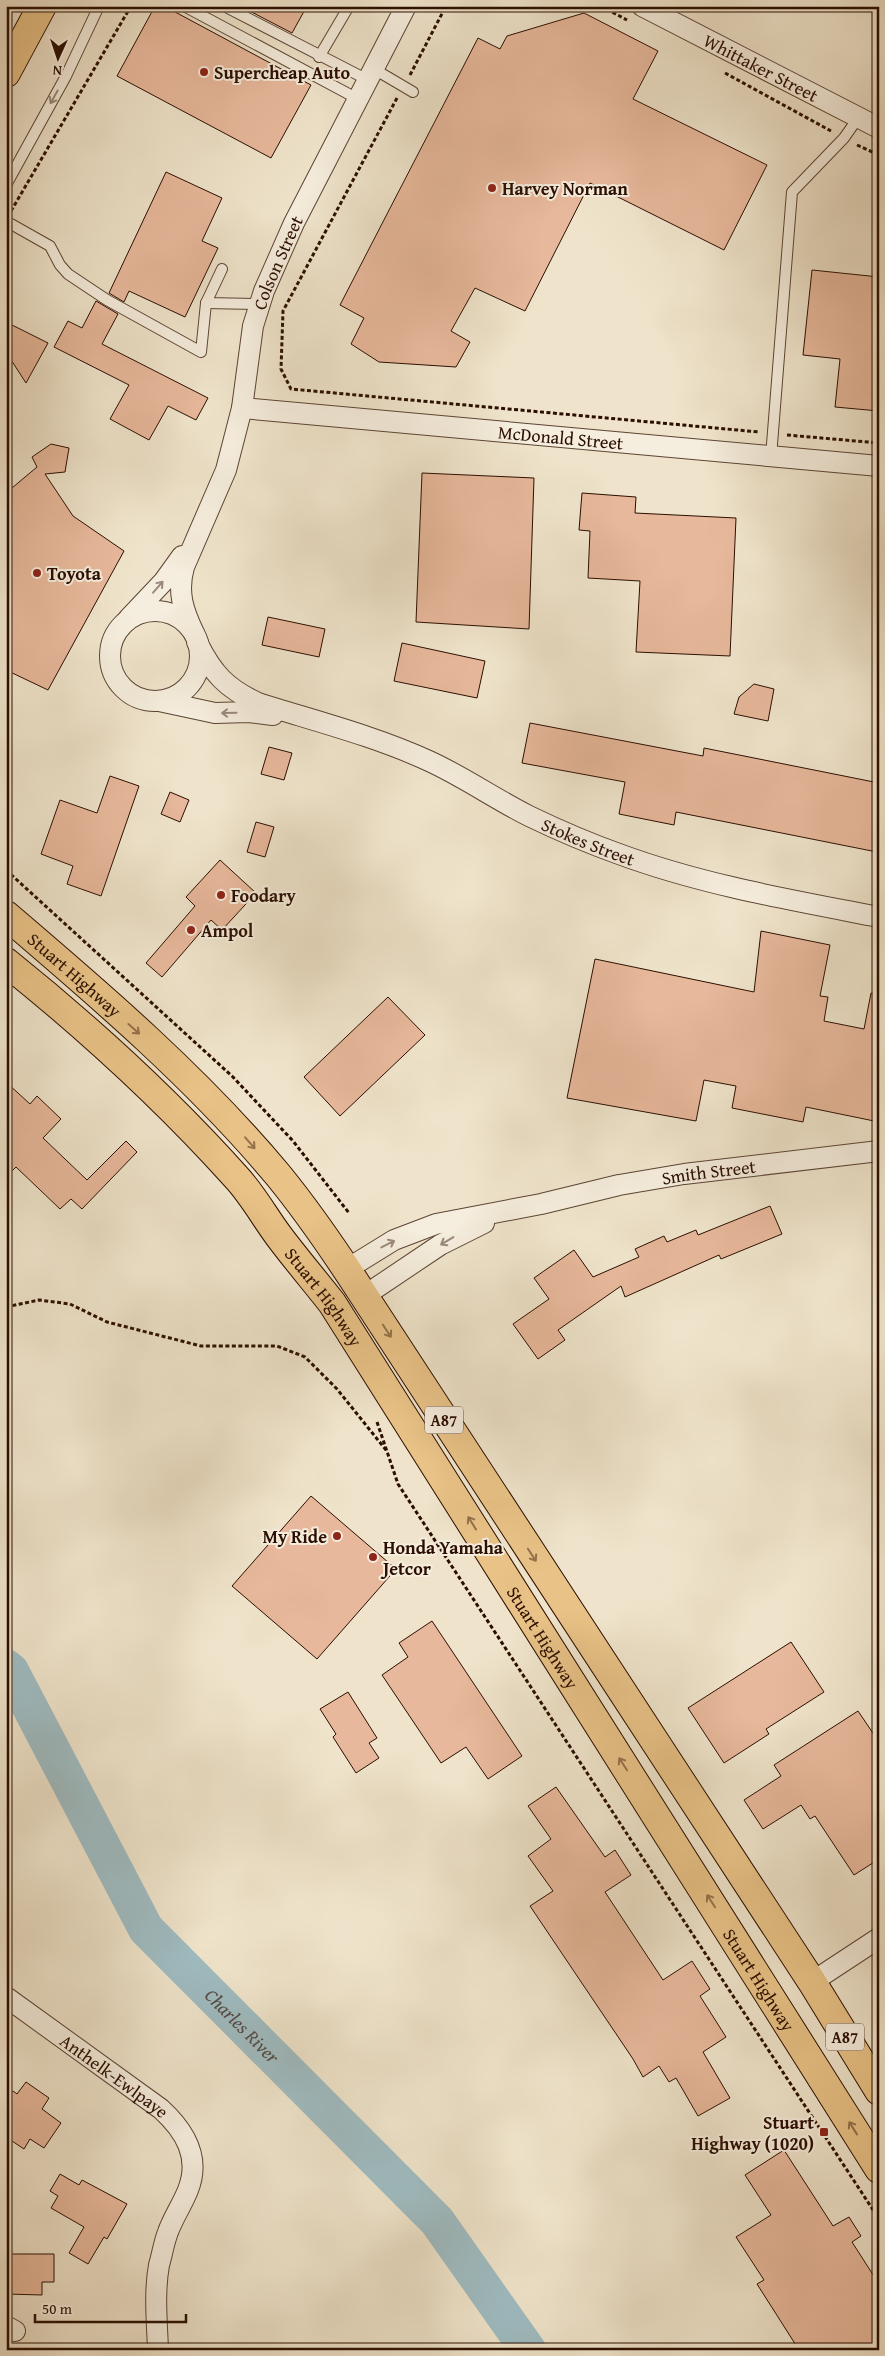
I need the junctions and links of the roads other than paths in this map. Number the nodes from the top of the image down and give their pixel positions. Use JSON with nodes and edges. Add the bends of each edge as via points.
{"nodes":[{"id":1,"x":42,"y":6,"type":"edge"},
{"id":2,"x":99,"y":6,"type":"edge"},
{"id":3,"x":184,"y":6,"type":"edge"},
{"id":4,"x":224,"y":6,"type":"edge"},
{"id":5,"x":349,"y":6,"type":"edge"},
{"id":6,"x":406,"y":6,"type":"edge"},
{"id":7,"x":642,"y":6,"type":"edge"},
{"id":8,"x":319,"y":56,"type":"junction"},
{"id":9,"x":6,"y":73,"type":"edge"},
{"id":10,"x":371,"y":75,"type":"junction"},
{"id":11,"x":408,"y":89,"type":"road end"},
{"id":12,"x":358,"y":99,"type":"junction"},
{"id":13,"x":858,"y":118,"type":"junction"},
{"id":14,"x":879,"y":128,"type":"edge"},
{"id":15,"x":6,"y":185,"type":"edge"},
{"id":16,"x":8,"y":222,"type":"edge"},
{"id":17,"x":222,"y":269,"type":"dead end"},
{"id":18,"x":206,"y":303,"type":"junction"},
{"id":19,"x":259,"y":304,"type":"junction"},
{"id":20,"x":242,"y":408,"type":"junction"},
{"id":21,"x":771,"y":457,"type":"junction"},
{"id":22,"x":879,"y":466,"type":"edge"},
{"id":23,"x":197,"y":537,"type":"junction"},
{"id":24,"x":124,"y":623,"type":"junction"},
{"id":25,"x":196,"y":638,"type":"junction"},
{"id":26,"x":159,"y":701,"type":"junction"},
{"id":27,"x":312,"y":721,"type":"junction"},
{"id":28,"x":6,"y":915,"type":"edge"},
{"id":29,"x":879,"y":917,"type":"edge"},
{"id":30,"x":6,"y":962,"type":"edge"},
{"id":31,"x":879,"y":1151,"type":"edge"},
{"id":32,"x":541,"y":1204,"type":"junction"},
{"id":33,"x":347,"y":1269,"type":"junction"},
{"id":34,"x":321,"y":1289,"type":"junction"},
{"id":35,"x":364,"y":1296,"type":"junction"},
{"id":36,"x":339,"y":1314,"type":"junction"},
{"id":37,"x":879,"y":1938,"type":"edge"},
{"id":38,"x":812,"y":1982,"type":"junction"},
{"id":39,"x":6,"y":1997,"type":"edge"},
{"id":40,"x":777,"y":2006,"type":"junction"},
{"id":41,"x":879,"y":2091,"type":"edge"},
{"id":42,"x":879,"y":2169,"type":"edge"},
{"id":43,"x":158,"y":2350,"type":"edge"}],
"edges":[{"from":1,"to":9,"type":"highway"},
{"from":2,"to":15,"type":"lane","one_way":true,"via":[[66,76]]},
{"from":3,"to":12,"type":"lane"},
{"from":4,"to":8,"type":"lane"},
{"from":5,"to":8,"type":"lane"},
{"from":6,"to":10,"type":"street","name":"Colson Street"},
{"from":7,"to":13,"type":"street","name":"Whittaker Street"},
{"from":8,"to":10,"type":"lane"},
{"from":10,"to":11,"type":"lane"},
{"from":10,"to":12,"type":"street","name":"Colson Street"},
{"from":12,"to":19,"type":"street","name":"Colson Street","via":[[294,222]]},
{"from":13,"to":14,"type":"street","name":"Whittaker Street"},
{"from":13,"to":21,"type":"lane","via":[[844,138],[792,192]]},
{"from":16,"to":18,"type":"lane","via":[[50,246],[68,274],[107,300],[201,352]]},
{"from":17,"to":18,"type":"lane"},
{"from":18,"to":19,"type":"lane"},
{"from":19,"to":20,"type":"street","name":"Colson Street"},
{"from":20,"to":21,"type":"street","name":"McDonald Street"},
{"from":20,"to":23,"type":"street","name":"Colson Street","via":[[226,470]]},
{"from":21,"to":22,"type":"street","name":"McDonald Street"},
{"from":24,"to":23,"type":"street","name":"Colson Street","one_way":true,"via":[[164,581]]},
{"from":23,"to":25,"type":"street","name":"Colson Street","via":[[184,567],[180,591]]},
{"from":24,"to":25,"type":"street","via":[[142,613],[164,612],[182,620]]},
{"from":24,"to":26,"type":"street","via":[[112,642],[110,654],[114,675],[128,692],[148,701]]},
{"from":25,"to":26,"type":"street","via":[[199,664],[195,676],[179,694]]},
{"from":25,"to":27,"type":"street","via":[[213,670],[232,689],[258,703]]},
{"from":27,"to":26,"type":"street","one_way":true,"via":[[249,712],[216,713]]},
{"from":27,"to":29,"type":"street","name":"Stokes Street","via":[[411,754],[449,771],[529,816],[651,866],[754,893]]},
{"from":28,"to":33,"type":"highway","name":"Stuart Highway","number":"A87","one_way":true,"via":[[166,1058],[240,1132],[313,1221]]},
{"from":30,"to":34,"type":"highway","name":"Stuart Highway","number":"A87","via":[[108,1050],[186,1124],[237,1178]]},
{"from":31,"to":32,"type":"street","name":"Smith Street","via":[[684,1174],[619,1185]]},
{"from":33,"to":32,"type":"street","name":"Smith Street","one_way":true,"via":[[415,1231]]},
{"from":32,"to":35,"type":"street","name":"Smith Street","one_way":true,"via":[[460,1233]]},
{"from":33,"to":34,"type":"highway"},
{"from":33,"to":35,"type":"highway","name":"Stuart Highway","number":"A87"},
{"from":34,"to":36,"type":"highway","name":"Stuart Highway","number":"A87"},
{"from":35,"to":36,"type":"highway"},
{"from":35,"to":38,"type":"highway","name":"Stuart Highway","number":"A87","one_way":true},
{"from":40,"to":36,"type":"highway","name":"Stuart Highway","number":"A87","one_way":true},
{"from":37,"to":38,"type":"street"},
{"from":38,"to":40,"type":"highway"},
{"from":38,"to":41,"type":"highway","name":"Stuart Highway","number":"A87"},
{"from":39,"to":43,"type":"street","name":"Anthelk-Ewlpaye","via":[[161,2109],[178,2124],[188,2141],[192,2158],[189,2189],[168,2232],[159,2267],[156,2302]]},
{"from":42,"to":40,"type":"highway","name":"Stuart Highway","number":"A87","one_way":true}]}
